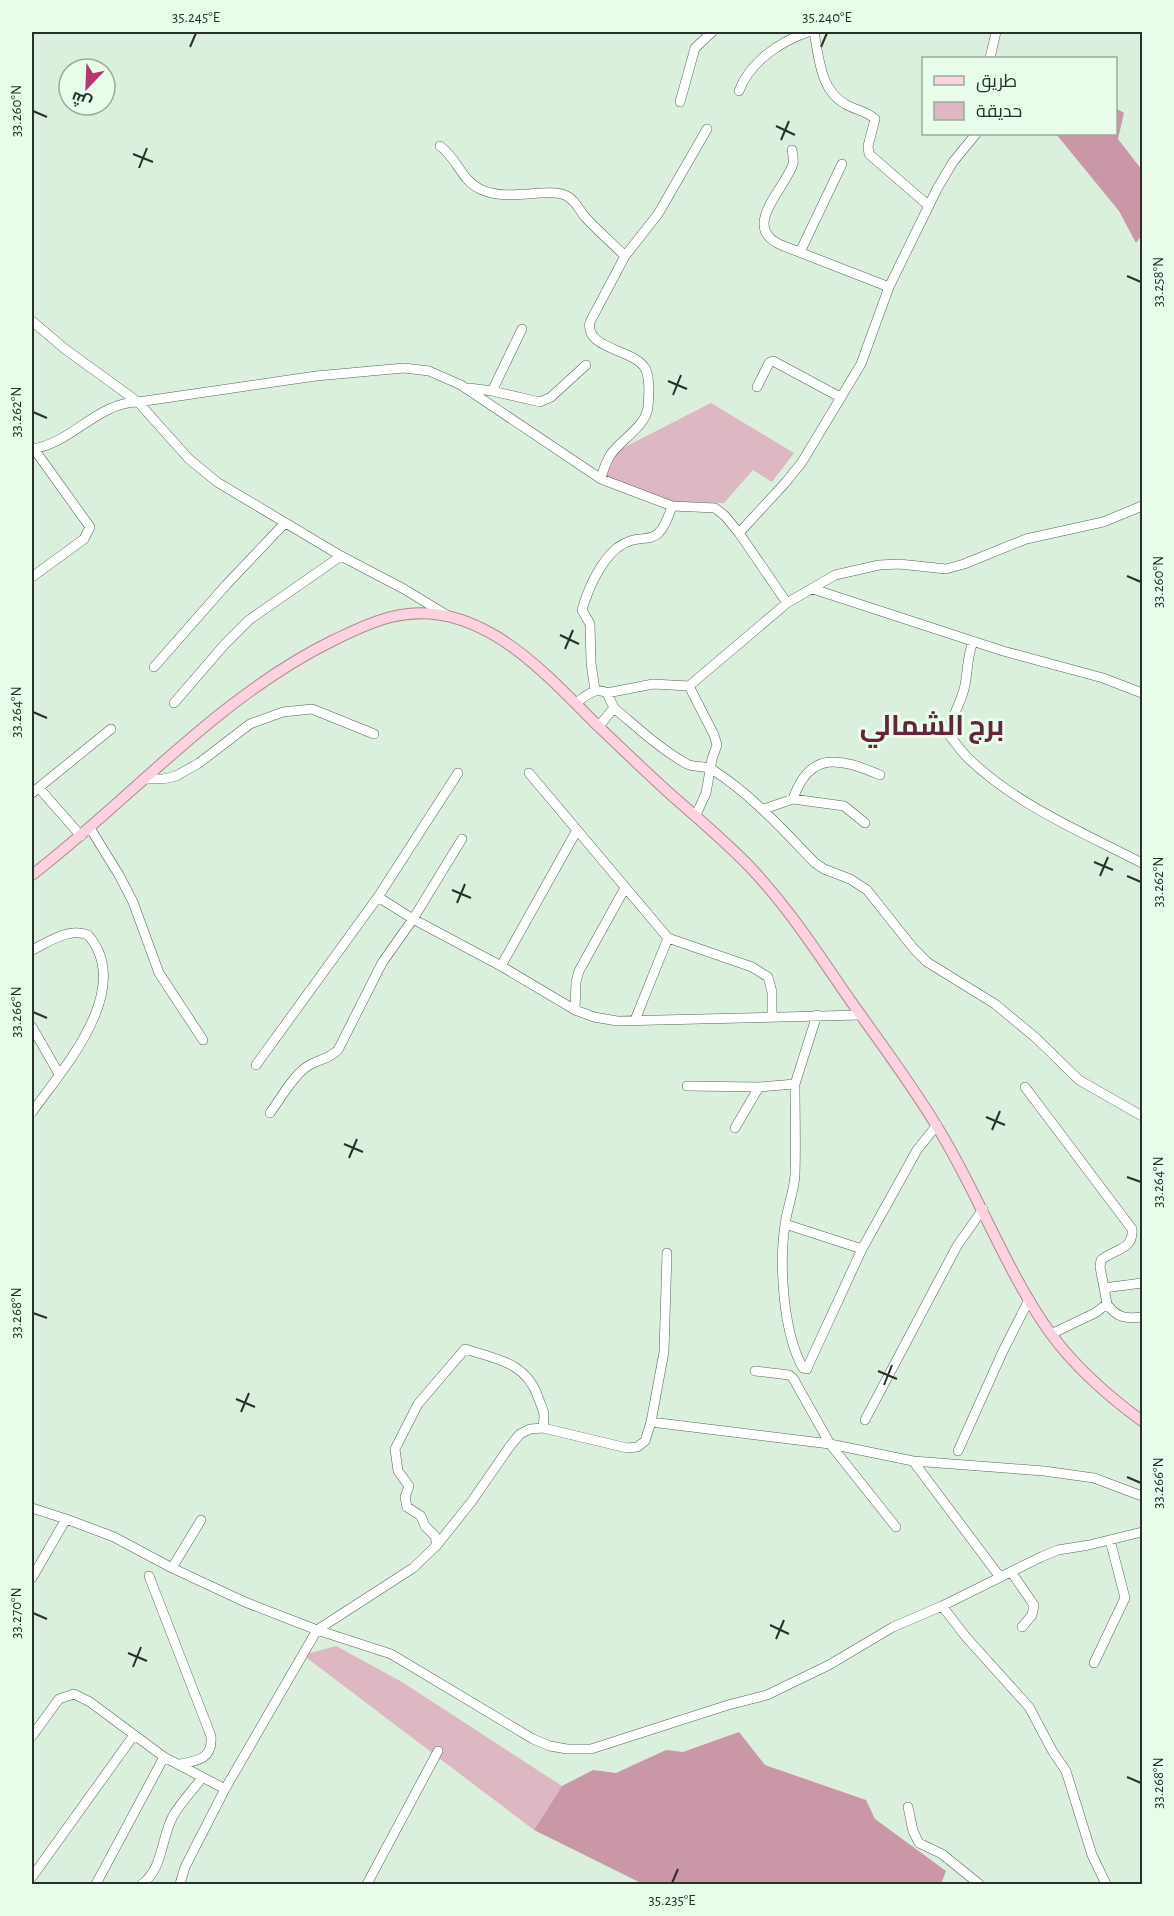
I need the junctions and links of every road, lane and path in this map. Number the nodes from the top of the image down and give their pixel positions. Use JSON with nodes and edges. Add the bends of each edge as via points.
{"nodes":[{"id":1,"x":712,"y":32,"type":"edge"},
{"id":2,"x":808,"y":32,"type":"edge"},
{"id":3,"x":814,"y":32,"type":"edge"},
{"id":4,"x":996,"y":32,"type":"edge"},
{"id":5,"x":990,"y":57,"type":"edge"},
{"id":6,"x":739,"y":91,"type":"dead end"},
{"id":7,"x":680,"y":102,"type":"dead end"},
{"id":8,"x":707,"y":129,"type":"dead end"},
{"id":9,"x":975,"y":135,"type":"edge"},
{"id":10,"x":440,"y":146,"type":"dead end"},
{"id":11,"x":792,"y":150,"type":"dead end"},
{"id":12,"x":842,"y":164,"type":"dead end"},
{"id":13,"x":929,"y":206,"type":"junction"},
{"id":14,"x":800,"y":252,"type":"junction"},
{"id":15,"x":625,"y":256,"type":"junction"},
{"id":16,"x":889,"y":287,"type":"junction"},
{"id":17,"x":32,"y":321,"type":"edge"},
{"id":18,"x":522,"y":329,"type":"dead end"},
{"id":19,"x":586,"y":365,"type":"dead end"},
{"id":20,"x":757,"y":387,"type":"dead end"},
{"id":21,"x":466,"y":388,"type":"junction"},
{"id":22,"x":492,"y":391,"type":"junction"},
{"id":23,"x":840,"y":397,"type":"junction"},
{"id":24,"x":138,"y":402,"type":"junction"},
{"id":25,"x":33,"y":449,"type":"edge"},
{"id":26,"x":601,"y":479,"type":"junction"},
{"id":27,"x":672,"y":506,"type":"junction"},
{"id":28,"x":1143,"y":506,"type":"edge"},
{"id":29,"x":285,"y":523,"type":"junction"},
{"id":30,"x":739,"y":533,"type":"junction"},
{"id":31,"x":341,"y":556,"type":"junction"},
{"id":32,"x":32,"y":577,"type":"edge"},
{"id":33,"x":813,"y":589,"type":"junction"},
{"id":34,"x":787,"y":603,"type":"junction"},
{"id":35,"x":446,"y":614,"type":"junction"},
{"id":36,"x":973,"y":642,"type":"junction"},
{"id":37,"x":154,"y":667,"type":"dead end"},
{"id":38,"x":689,"y":686,"type":"junction"},
{"id":39,"x":595,"y":690,"type":"junction"},
{"id":40,"x":607,"y":693,"type":"junction"},
{"id":41,"x":1143,"y":693,"type":"edge"},
{"id":42,"x":174,"y":703,"type":"dead end"},
{"id":43,"x":576,"y":703,"type":"junction"},
{"id":44,"x":614,"y":708,"type":"junction"},
{"id":45,"x":599,"y":726,"type":"junction"},
{"id":46,"x":111,"y":729,"type":"dead end"},
{"id":47,"x":374,"y":734,"type":"dead end"},
{"id":48,"x":711,"y":768,"type":"junction"},
{"id":49,"x":458,"y":773,"type":"dead end"},
{"id":50,"x":529,"y":773,"type":"dead end"},
{"id":51,"x":880,"y":775,"type":"dead end"},
{"id":52,"x":145,"y":779,"type":"junction"},
{"id":53,"x":35,"y":790,"type":"edge"},
{"id":54,"x":793,"y":799,"type":"junction"},
{"id":55,"x":764,"y":809,"type":"junction"},
{"id":56,"x":696,"y":815,"type":"junction"},
{"id":57,"x":865,"y":823,"type":"dead end"},
{"id":58,"x":90,"y":828,"type":"junction"},
{"id":59,"x":577,"y":830,"type":"junction"},
{"id":60,"x":81,"y":836,"type":"junction"},
{"id":61,"x":462,"y":839,"type":"dead end"},
{"id":62,"x":1143,"y":862,"type":"edge"},
{"id":63,"x":32,"y":875,"type":"edge"},
{"id":64,"x":625,"y":888,"type":"junction"},
{"id":65,"x":378,"y":897,"type":"junction"},
{"id":66,"x":412,"y":919,"type":"junction"},
{"id":67,"x":668,"y":938,"type":"junction"},
{"id":68,"x":32,"y":950,"type":"edge"},
{"id":69,"x":501,"y":966,"type":"junction"},
{"id":70,"x":575,"y":1010,"type":"junction"},
{"id":71,"x":817,"y":1015,"type":"junction"},
{"id":72,"x":861,"y":1015,"type":"junction"},
{"id":73,"x":772,"y":1016,"type":"junction"},
{"id":74,"x":635,"y":1020,"type":"junction"},
{"id":75,"x":32,"y":1027,"type":"edge"},
{"id":76,"x":203,"y":1040,"type":"dead end"},
{"id":77,"x":256,"y":1065,"type":"dead end"},
{"id":78,"x":59,"y":1074,"type":"junction"},
{"id":79,"x":795,"y":1084,"type":"junction"},
{"id":80,"x":687,"y":1086,"type":"dead end"},
{"id":81,"x":759,"y":1087,"type":"junction"},
{"id":82,"x":1025,"y":1087,"type":"dead end"},
{"id":83,"x":32,"y":1112,"type":"edge"},
{"id":84,"x":270,"y":1113,"type":"dead end"},
{"id":85,"x":1143,"y":1116,"type":"edge"},
{"id":86,"x":937,"y":1125,"type":"junction"},
{"id":87,"x":735,"y":1128,"type":"dead end"},
{"id":88,"x":983,"y":1209,"type":"junction"},
{"id":89,"x":785,"y":1224,"type":"junction"},
{"id":90,"x":862,"y":1249,"type":"junction"},
{"id":91,"x":667,"y":1253,"type":"dead end"},
{"id":92,"x":1143,"y":1283,"type":"edge"},
{"id":93,"x":1104,"y":1288,"type":"junction"},
{"id":94,"x":1029,"y":1300,"type":"junction"},
{"id":95,"x":1107,"y":1304,"type":"junction"},
{"id":96,"x":1143,"y":1317,"type":"edge"},
{"id":97,"x":1051,"y":1334,"type":"junction"},
{"id":98,"x":755,"y":1371,"type":"dead end"},
{"id":99,"x":865,"y":1420,"type":"dead end"},
{"id":100,"x":1143,"y":1421,"type":"edge"},
{"id":101,"x":651,"y":1422,"type":"junction"},
{"id":102,"x":543,"y":1428,"type":"junction"},
{"id":103,"x":830,"y":1444,"type":"junction"},
{"id":104,"x":958,"y":1451,"type":"dead end"},
{"id":105,"x":913,"y":1461,"type":"junction"},
{"id":106,"x":1143,"y":1496,"type":"edge"},
{"id":107,"x":32,"y":1508,"type":"edge"},
{"id":108,"x":66,"y":1519,"type":"junction"},
{"id":109,"x":201,"y":1520,"type":"dead end"},
{"id":110,"x":896,"y":1527,"type":"dead end"},
{"id":111,"x":1143,"y":1532,"type":"edge"},
{"id":112,"x":1110,"y":1540,"type":"junction"},
{"id":113,"x":437,"y":1545,"type":"junction"},
{"id":114,"x":172,"y":1568,"type":"junction"},
{"id":115,"x":1012,"y":1573,"type":"junction"},
{"id":116,"x":149,"y":1576,"type":"dead end"},
{"id":117,"x":32,"y":1578,"type":"edge"},
{"id":118,"x":1000,"y":1578,"type":"junction"},
{"id":119,"x":942,"y":1606,"type":"junction"},
{"id":120,"x":1022,"y":1627,"type":"dead end"},
{"id":121,"x":317,"y":1630,"type":"junction"},
{"id":122,"x":1094,"y":1663,"type":"dead end"},
{"id":123,"x":134,"y":1735,"type":"junction"},
{"id":124,"x":32,"y":1736,"type":"edge"},
{"id":125,"x":438,"y":1751,"type":"dead end"},
{"id":126,"x":164,"y":1757,"type":"junction"},
{"id":127,"x":179,"y":1764,"type":"junction"},
{"id":128,"x":202,"y":1778,"type":"junction"},
{"id":129,"x":225,"y":1789,"type":"junction"},
{"id":130,"x":908,"y":1806,"type":"dead end"},
{"id":131,"x":32,"y":1877,"type":"edge"},
{"id":132,"x":96,"y":1884,"type":"edge"},
{"id":133,"x":142,"y":1884,"type":"edge"},
{"id":134,"x":180,"y":1884,"type":"edge"},
{"id":135,"x":368,"y":1884,"type":"edge"},
{"id":136,"x":979,"y":1884,"type":"edge"},
{"id":137,"x":1106,"y":1884,"type":"edge"}],
"edges":[{"from":1,"to":7,"type":"street","via":[[694,48]]},
{"from":2,"to":6,"type":"street","via":[[765,56],[745,76]]},
{"from":3,"to":13,"type":"street","via":[[829,90],[842,103],[875,119],[869,154]]},
{"from":4,"to":5,"type":"street"},
{"from":8,"to":15,"type":"street","via":[[658,214]]},
{"from":9,"to":13,"type":"street","via":[[953,162]]},
{"from":10,"to":15,"type":"street","via":[[451,155],[467,180],[486,192],[552,193],[568,197]]},
{"from":11,"to":14,"type":"street","via":[[793,164],[764,220],[764,229],[773,241]]},
{"from":12,"to":14,"type":"street"},
{"from":13,"to":16,"type":"street"},
{"from":14,"to":16,"type":"street"},
{"from":15,"to":26,"type":"street","via":[[589,327],[594,338],[642,364],[648,379],[648,409],[644,419],[609,456]]},
{"from":16,"to":23,"type":"street","via":[[861,364]]},
{"from":17,"to":24,"type":"street"},
{"from":18,"to":22,"type":"street"},
{"from":19,"to":22,"type":"street","via":[[545,401],[534,402]]},
{"from":20,"to":23,"type":"street","via":[[773,361]]},
{"from":21,"to":22,"type":"street"},
{"from":21,"to":24,"type":"street","via":[[429,371],[404,368],[335,373]]},
{"from":21,"to":26,"type":"street"},
{"from":23,"to":30,"type":"street","via":[[786,482]]},
{"from":24,"to":25,"type":"street","via":[[119,404],[54,442]]},
{"from":24,"to":29,"type":"street","via":[[203,471]]},
{"from":25,"to":32,"type":"street","via":[[90,527],[84,539]]},
{"from":26,"to":27,"type":"street"},
{"from":27,"to":30,"type":"street","via":[[715,508]]},
{"from":27,"to":39,"type":"street","via":[[661,532],[618,548],[587,594],[582,610],[590,624]]},
{"from":28,"to":33,"type":"street","via":[[1103,522],[1026,539],[946,569],[879,566],[835,575]]},
{"from":29,"to":31,"type":"street"},
{"from":29,"to":37,"type":"street"},
{"from":30,"to":34,"type":"street"},
{"from":31,"to":35,"type":"street"},
{"from":31,"to":42,"type":"street","via":[[249,620]]},
{"from":33,"to":34,"type":"street"},
{"from":33,"to":36,"type":"street"},
{"from":34,"to":38,"type":"street"},
{"from":35,"to":43,"type":"main road","via":[[482,627],[533,663]]},
{"from":35,"to":52,"type":"main road","via":[[391,616],[306,654],[233,704]]},
{"from":36,"to":41,"type":"street"},
{"from":36,"to":62,"type":"street","via":[[965,686],[949,735],[967,756],[1014,794],[1070,827]]},
{"from":38,"to":40,"type":"street","via":[[653,684]]},
{"from":38,"to":48,"type":"street","via":[[717,745]]},
{"from":39,"to":40,"type":"street"},
{"from":39,"to":43,"type":"street"},
{"from":40,"to":44,"type":"street"},
{"from":43,"to":45,"type":"main road"},
{"from":44,"to":45,"type":"street"},
{"from":44,"to":48,"type":"street","via":[[677,758],[691,766]]},
{"from":45,"to":56,"type":"main road"},
{"from":46,"to":53,"type":"street"},
{"from":47,"to":52,"type":"street","via":[[312,709],[283,712],[250,724],[176,776]]},
{"from":48,"to":55,"type":"street"},
{"from":48,"to":56,"type":"street"},
{"from":49,"to":65,"type":"street"},
{"from":50,"to":59,"type":"street"},
{"from":51,"to":54,"type":"street","via":[[844,762],[829,762],[802,777]]},
{"from":52,"to":58,"type":"main road"},
{"from":53,"to":60,"type":"street"},
{"from":54,"to":55,"type":"street"},
{"from":54,"to":57,"type":"street","via":[[844,806]]},
{"from":55,"to":85,"type":"street","via":[[815,863],[867,890],[927,962],[995,1004],[1079,1080]]},
{"from":56,"to":72,"type":"main road","via":[[773,893]]},
{"from":58,"to":60,"type":"main road"},
{"from":58,"to":76,"type":"street","via":[[133,902],[159,973]]},
{"from":59,"to":64,"type":"street"},
{"from":59,"to":69,"type":"street"},
{"from":60,"to":63,"type":"main road"},
{"from":61,"to":66,"type":"street"},
{"from":64,"to":67,"type":"street"},
{"from":64,"to":70,"type":"street","via":[[579,971]]},
{"from":65,"to":66,"type":"street"},
{"from":65,"to":77,"type":"street"},
{"from":66,"to":69,"type":"street"},
{"from":66,"to":84,"type":"street","via":[[376,973],[338,1050],[305,1068]]},
{"from":67,"to":73,"type":"street","via":[[735,960],[768,977]]},
{"from":67,"to":74,"type":"street"},
{"from":68,"to":78,"type":"street","via":[[78,931],[88,935],[99,954],[103,990],[100,1005]]},
{"from":69,"to":70,"type":"street"},
{"from":70,"to":74,"type":"street","via":[[605,1020]]},
{"from":71,"to":72,"type":"street"},
{"from":71,"to":73,"type":"street"},
{"from":71,"to":79,"type":"street"},
{"from":72,"to":86,"type":"main road"},
{"from":73,"to":74,"type":"street"},
{"from":75,"to":78,"type":"street"},
{"from":78,"to":83,"type":"street"},
{"from":79,"to":81,"type":"street"},
{"from":79,"to":89,"type":"street","via":[[795,1178]]},
{"from":80,"to":81,"type":"street"},
{"from":81,"to":87,"type":"street"},
{"from":82,"to":93,"type":"street","via":[[1132,1229],[1126,1247],[1101,1260]]},
{"from":86,"to":88,"type":"main road"},
{"from":86,"to":90,"type":"street","via":[[917,1150]]},
{"from":88,"to":94,"type":"main road"},
{"from":88,"to":99,"type":"street","via":[[957,1246]]},
{"from":89,"to":90,"type":"street"},
{"from":89,"to":90,"type":"street","via":[[782,1266],[786,1311],[803,1368],[807,1369]]},
{"from":91,"to":101,"type":"street","via":[[664,1352]]},
{"from":92,"to":93,"type":"street"},
{"from":93,"to":95,"type":"street"},
{"from":94,"to":97,"type":"main road"},
{"from":94,"to":104,"type":"street"},
{"from":95,"to":96,"type":"street","via":[[1121,1318]]},
{"from":95,"to":97,"type":"street"},
{"from":97,"to":100,"type":"main road","via":[[1092,1380]]},
{"from":98,"to":103,"type":"street","via":[[793,1378]]},
{"from":101,"to":102,"type":"street","via":[[645,1441],[627,1448]]},
{"from":101,"to":103,"type":"street"},
{"from":102,"to":113,"type":"street","via":[[530,1428],[520,1434]]},
{"from":102,"to":113,"type":"street","via":[[545,1412],[529,1377],[488,1354],[465,1348],[418,1404],[395,1449],[398,1471],[409,1486],[407,1507],[421,1516]]},
{"from":103,"to":105,"type":"street"},
{"from":103,"to":110,"type":"street"},
{"from":105,"to":106,"type":"street","via":[[1094,1478]]},
{"from":105,"to":118,"type":"street"},
{"from":107,"to":108,"type":"street"},
{"from":108,"to":114,"type":"street"},
{"from":108,"to":117,"type":"street"},
{"from":109,"to":114,"type":"street"},
{"from":111,"to":112,"type":"street"},
{"from":112,"to":115,"type":"street","via":[[1058,1550]]},
{"from":112,"to":122,"type":"street","via":[[1125,1598]]},
{"from":113,"to":121,"type":"street","via":[[413,1568]]},
{"from":114,"to":121,"type":"street"},
{"from":115,"to":118,"type":"street"},
{"from":115,"to":120,"type":"street","via":[[1034,1605],[1032,1615]]},
{"from":116,"to":127,"type":"street","via":[[211,1736],[206,1755],[198,1761]]},
{"from":118,"to":119,"type":"street"},
{"from":119,"to":121,"type":"street","via":[[892,1627],[829,1665],[767,1695],[591,1749],[550,1746],[399,1658]]},
{"from":119,"to":137,"type":"street","via":[[1029,1707],[1066,1772],[1092,1855]]},
{"from":121,"to":129,"type":"street"},
{"from":123,"to":124,"type":"street","via":[[74,1694],[59,1699]]},
{"from":123,"to":126,"type":"street"},
{"from":123,"to":131,"type":"street"},
{"from":125,"to":135,"type":"street"},
{"from":126,"to":127,"type":"street"},
{"from":126,"to":132,"type":"street"},
{"from":127,"to":128,"type":"street"},
{"from":128,"to":129,"type":"street"},
{"from":128,"to":133,"type":"street","via":[[174,1815],[154,1873]]},
{"from":129,"to":134,"type":"street"},
{"from":130,"to":136,"type":"street","via":[[918,1843],[942,1854]]}]}
